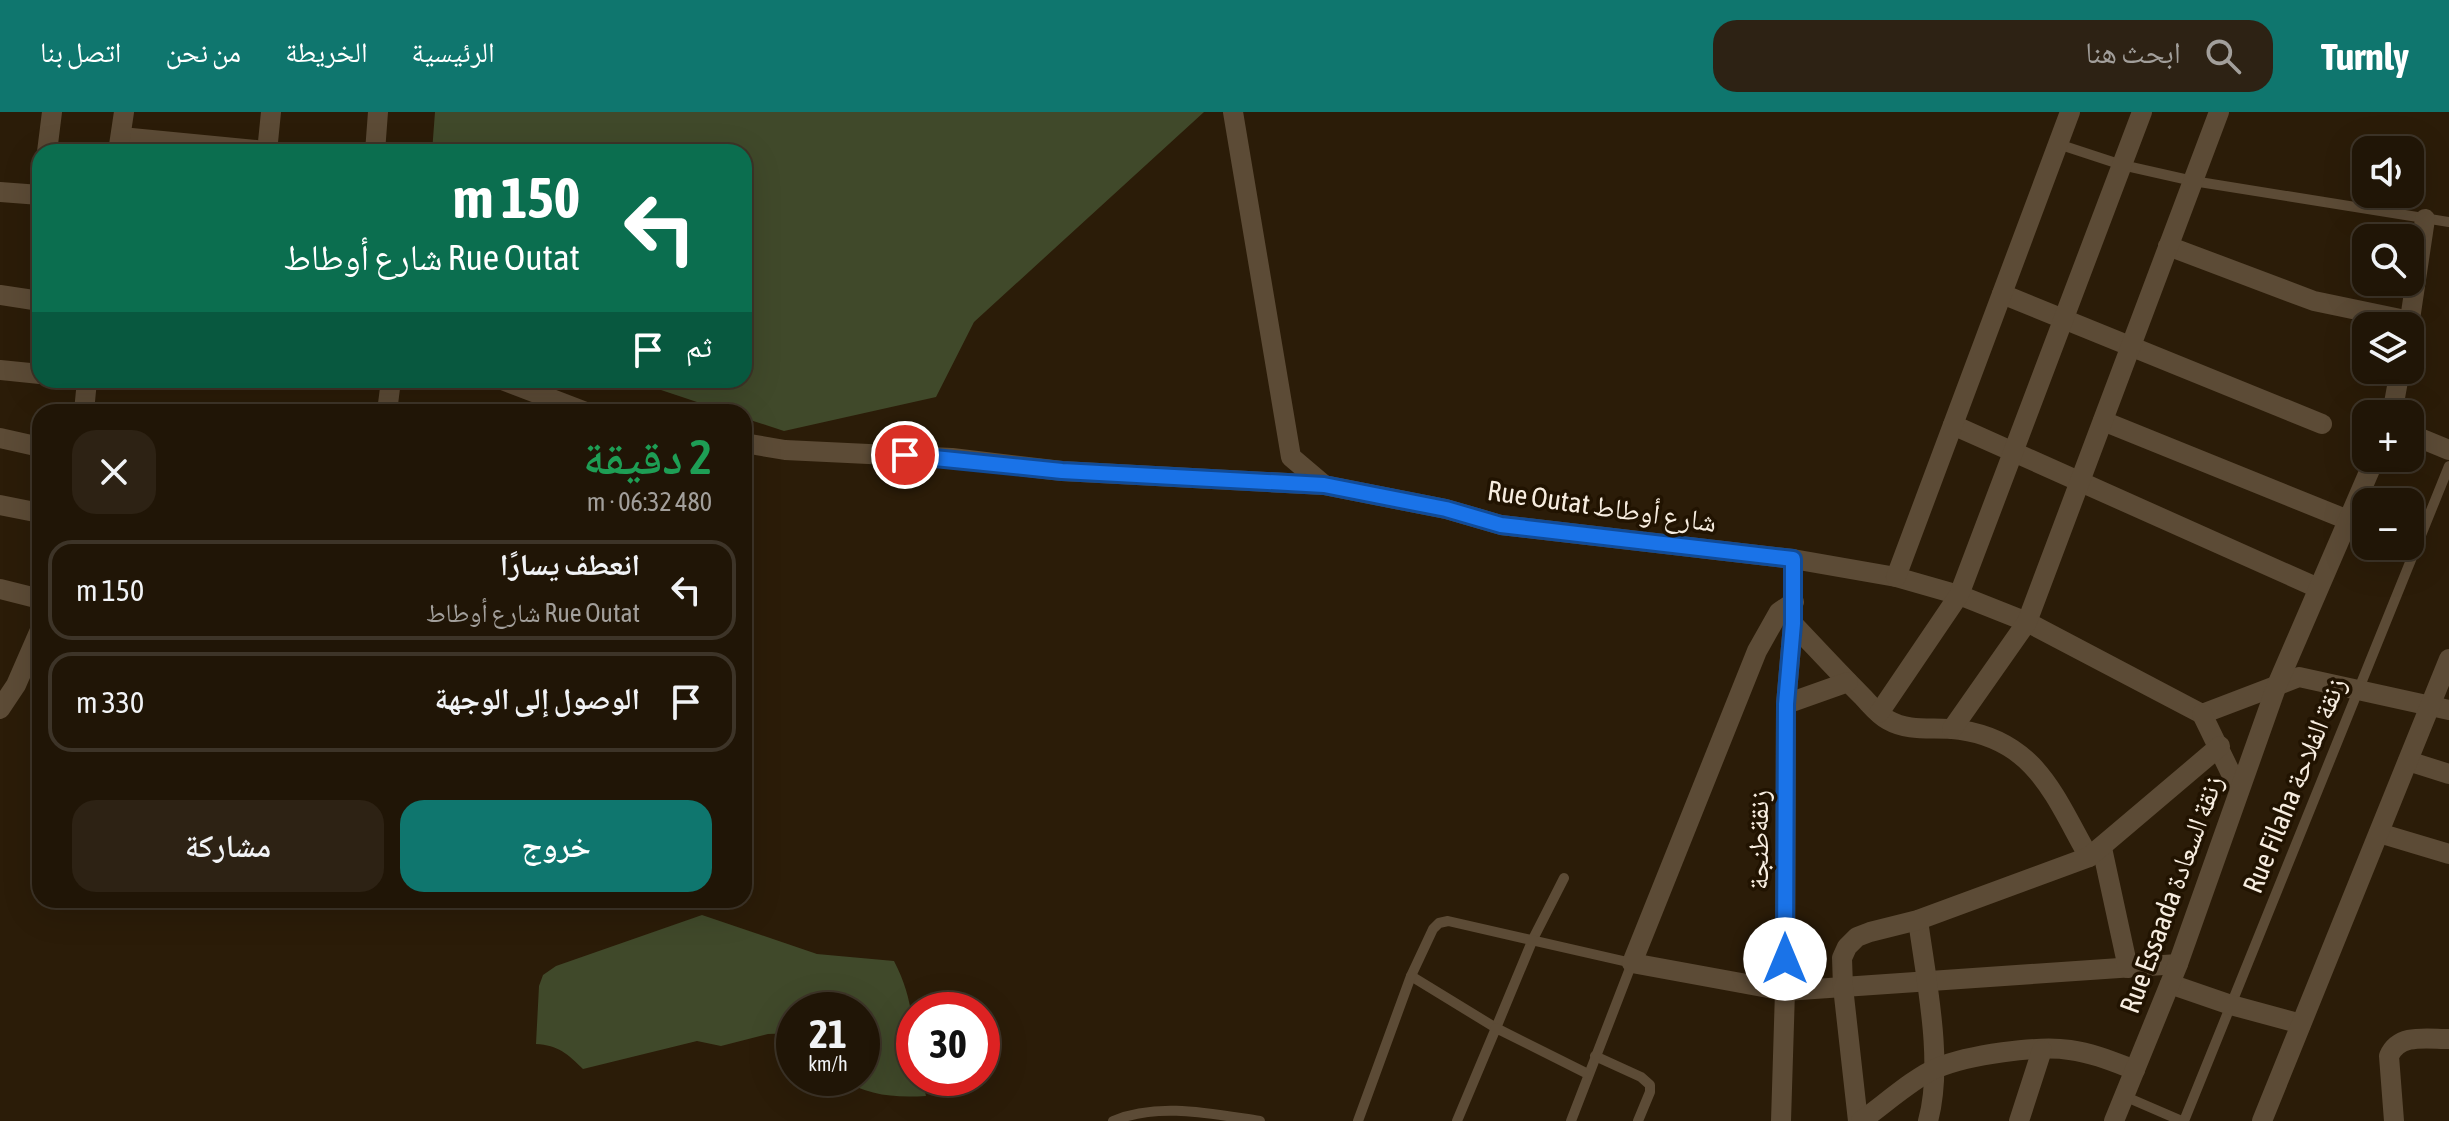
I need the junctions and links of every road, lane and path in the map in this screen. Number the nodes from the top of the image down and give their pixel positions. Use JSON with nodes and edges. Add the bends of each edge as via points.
{"nodes":[{"id":1,"x":52,"y":112,"type":"edge"},
{"id":2,"x":124,"y":112,"type":"edge"},
{"id":3,"x":271,"y":112,"type":"edge"},
{"id":4,"x":378,"y":112,"type":"edge"},
{"id":5,"x":1233,"y":112,"type":"edge"},
{"id":6,"x":2070,"y":112,"type":"edge"},
{"id":7,"x":2142,"y":112,"type":"edge"},
{"id":8,"x":2219,"y":112,"type":"edge"},
{"id":9,"x":48,"y":144,"type":"edge"},
{"id":10,"x":120,"y":144,"type":"edge"},
{"id":11,"x":268,"y":144,"type":"edge"},
{"id":12,"x":376,"y":144,"type":"edge"},
{"id":13,"x":2058,"y":144,"type":"junction"},
{"id":14,"x":2122,"y":165,"type":"junction"},
{"id":15,"x":2193,"y":181,"type":"junction"},
{"id":16,"x":0,"y":192,"type":"edge"},
{"id":17,"x":32,"y":194,"type":"edge"},
{"id":18,"x":2425,"y":219,"type":"junction"},
{"id":19,"x":2449,"y":222,"type":"edge"},
{"id":20,"x":2168,"y":246,"type":"junction"},
{"id":21,"x":2002,"y":294,"type":"junction"},
{"id":22,"x":0,"y":295,"type":"edge"},
{"id":23,"x":32,"y":300,"type":"edge"},
{"id":24,"x":2362,"y":312,"type":"edge"},
{"id":25,"x":2411,"y":312,"type":"edge"},
{"id":26,"x":2063,"y":320,"type":"junction"},
{"id":27,"x":2130,"y":348,"type":"junction"},
{"id":28,"x":0,"y":370,"type":"edge"},
{"id":29,"x":32,"y":373,"type":"edge"},
{"id":30,"x":523,"y":388,"type":"edge"},
{"id":31,"x":565,"y":404,"type":"edge"},
{"id":32,"x":2103,"y":421,"type":"junction"},
{"id":33,"x":2322,"y":424,"type":"dead end"},
{"id":34,"x":1953,"y":425,"type":"junction"},
{"id":35,"x":0,"y":438,"type":"edge"},
{"id":36,"x":2424,"y":440,"type":"edge"},
{"id":37,"x":752,"y":444,"type":"edge"},
{"id":38,"x":32,"y":445,"type":"edge"},
{"id":39,"x":2449,"y":450,"type":"edge"},
{"id":40,"x":2013,"y":452,"type":"junction"},
{"id":41,"x":2449,"y":466,"type":"edge"},
{"id":42,"x":2369,"y":472,"type":"edge"},
{"id":43,"x":2080,"y":482,"type":"junction"},
{"id":44,"x":1324,"y":485,"type":"junction"},
{"id":45,"x":0,"y":505,"type":"edge"},
{"id":46,"x":32,"y":511,"type":"edge"},
{"id":47,"x":2348,"y":520,"type":"junction"},
{"id":48,"x":1793,"y":559,"type":"junction"},
{"id":49,"x":1896,"y":577,"type":"junction"},
{"id":50,"x":2318,"y":588,"type":"junction"},
{"id":51,"x":0,"y":589,"type":"edge"},
{"id":52,"x":1959,"y":595,"type":"junction"},
{"id":53,"x":32,"y":597,"type":"edge"},
{"id":54,"x":1794,"y":602,"type":"junction"},
{"id":55,"x":2027,"y":622,"type":"junction"},
{"id":56,"x":1793,"y":624,"type":"junction"},
{"id":57,"x":32,"y":648,"type":"edge"},
{"id":58,"x":2449,"y":659,"type":"edge"},
{"id":59,"x":1848,"y":682,"type":"junction"},
{"id":60,"x":2277,"y":685,"type":"junction"},
{"id":61,"x":2359,"y":688,"type":"junction"},
{"id":62,"x":1786,"y":704,"type":"junction"},
{"id":63,"x":2440,"y":708,"type":"edge"},
{"id":64,"x":0,"y":709,"type":"edge"},
{"id":65,"x":1879,"y":713,"type":"junction"},
{"id":66,"x":2202,"y":714,"type":"junction"},
{"id":67,"x":1952,"y":729,"type":"junction"},
{"id":68,"x":2220,"y":746,"type":"junction"},
{"id":69,"x":2408,"y":761,"type":"junction"},
{"id":70,"x":2449,"y":774,"type":"edge"},
{"id":71,"x":2239,"y":790,"type":"junction"},
{"id":72,"x":2379,"y":833,"type":"junction"},
{"id":73,"x":2096,"y":852,"type":"junction"},
{"id":74,"x":2449,"y":854,"type":"edge"},
{"id":75,"x":1564,"y":878,"type":"dead end"},
{"id":76,"x":1918,"y":920,"type":"junction"},
{"id":77,"x":1533,"y":939,"type":"junction"},
{"id":78,"x":1632,"y":963,"type":"junction"},
{"id":79,"x":2128,"y":968,"type":"junction"},
{"id":80,"x":2174,"y":974,"type":"junction"},
{"id":81,"x":1411,"y":976,"type":"junction"},
{"id":82,"x":1926,"y":981,"type":"junction"},
{"id":83,"x":1843,"y":987,"type":"junction"},
{"id":84,"x":1785,"y":991,"type":"junction"},
{"id":85,"x":2231,"y":1005,"type":"junction"},
{"id":86,"x":2301,"y":1024,"type":"junction"},
{"id":87,"x":1496,"y":1028,"type":"junction"},
{"id":88,"x":2449,"y":1039,"type":"edge"},
{"id":89,"x":2042,"y":1050,"type":"junction"},
{"id":90,"x":1595,"y":1056,"type":"junction"},
{"id":91,"x":1935,"y":1068,"type":"junction"},
{"id":92,"x":2135,"y":1070,"type":"junction"},
{"id":93,"x":1588,"y":1074,"type":"junction"},
{"id":94,"x":2124,"y":1096,"type":"junction"},
{"id":95,"x":1113,"y":1121,"type":"edge"},
{"id":96,"x":1260,"y":1121,"type":"edge"},
{"id":97,"x":1358,"y":1121,"type":"edge"},
{"id":98,"x":1457,"y":1121,"type":"edge"},
{"id":99,"x":1571,"y":1121,"type":"edge"},
{"id":100,"x":1638,"y":1121,"type":"edge"},
{"id":101,"x":1781,"y":1121,"type":"edge"},
{"id":102,"x":1859,"y":1121,"type":"edge"},
{"id":103,"x":1928,"y":1121,"type":"edge"},
{"id":104,"x":2019,"y":1121,"type":"edge"},
{"id":105,"x":2114,"y":1121,"type":"edge"},
{"id":106,"x":2183,"y":1121,"type":"edge"},
{"id":107,"x":2262,"y":1121,"type":"edge"},
{"id":108,"x":2394,"y":1121,"type":"edge"}],
"edges":[{"from":1,"to":9,"type":"street"},
{"from":2,"to":10,"type":"street"},
{"from":3,"to":11,"type":"street"},
{"from":4,"to":12,"type":"street"},
{"from":5,"to":44,"type":"street","via":[[1291,457]]},
{"from":6,"to":13,"type":"street"},
{"from":7,"to":14,"type":"street"},
{"from":8,"to":15,"type":"street"},
{"from":13,"to":14,"type":"lane"},
{"from":13,"to":21,"type":"street"},
{"from":14,"to":15,"type":"lane"},
{"from":14,"to":26,"type":"street"},
{"from":15,"to":18,"type":"lane"},
{"from":15,"to":20,"type":"street"},
{"from":16,"to":17,"type":"street"},
{"from":18,"to":19,"type":"lane"},
{"from":18,"to":25,"type":"street"},
{"from":20,"to":24,"type":"street","via":[[2314,301]]},
{"from":20,"to":27,"type":"street"},
{"from":21,"to":26,"type":"street"},
{"from":21,"to":34,"type":"street"},
{"from":22,"to":23,"type":"street"},
{"from":26,"to":27,"type":"street"},
{"from":26,"to":40,"type":"street"},
{"from":27,"to":32,"type":"street"},
{"from":27,"to":33,"type":"street"},
{"from":28,"to":29,"type":"street"},
{"from":30,"to":31,"type":"street"},
{"from":32,"to":43,"type":"street"},
{"from":32,"to":47,"type":"street"},
{"from":34,"to":40,"type":"street"},
{"from":34,"to":49,"type":"street"},
{"from":35,"to":38,"type":"street"},
{"from":36,"to":39,"type":"street"},
{"from":37,"to":44,"type":"street","name":"Rue Outat شارع أوطاط","via":[[1062,471]]},
{"from":40,"to":43,"type":"street"},
{"from":40,"to":52,"type":"street"},
{"from":41,"to":61,"type":"lane","name":"Rue Filaha زنقة الفلاحة"},
{"from":42,"to":47,"type":"street","name":"Rue Essaada زنقة السعادة"},
{"from":43,"to":50,"type":"street"},
{"from":43,"to":55,"type":"street"},
{"from":44,"to":48,"type":"street","name":"Rue Outat شارع أوطاط","via":[[1501,525]]},
{"from":45,"to":46,"type":"street"},
{"from":47,"to":50,"type":"street","name":"Rue Essaada زنقة السعادة"},
{"from":48,"to":49,"type":"street","name":"Rue Outat شارع أوطاط"},
{"from":48,"to":54,"type":"street","name":"زنقةطنجة"},
{"from":49,"to":52,"type":"street","name":"Rue Outat شارع أوطاط"},
{"from":50,"to":60,"type":"street","name":"Rue Essaada زنقة السعادة"},
{"from":51,"to":53,"type":"street"},
{"from":52,"to":55,"type":"street","name":"Rue Outat شارع أوطاط"},
{"from":52,"to":65,"type":"street"},
{"from":54,"to":56,"type":"street","name":"زنقةطنجة"},
{"from":54,"to":78,"type":"street","via":[[1779,612],[1757,651]]},
{"from":55,"to":66,"type":"street","name":"Rue Outat شارع أوطاط"},
{"from":55,"to":67,"type":"street"},
{"from":56,"to":59,"type":"street"},
{"from":56,"to":62,"type":"street","name":"زنقةطنجة"},
{"from":57,"to":64,"type":"street"},
{"from":58,"to":63,"type":"street"},
{"from":59,"to":62,"type":"street"},
{"from":59,"to":65,"type":"street"},
{"from":60,"to":61,"type":"street","via":[[2299,677]]},
{"from":60,"to":66,"type":"street"},
{"from":60,"to":71,"type":"street","name":"Rue Essaada زنقة السعادة"},
{"from":61,"to":63,"type":"street"},
{"from":61,"to":85,"type":"lane","name":"Rue Filaha زنقة الفلاحة"},
{"from":62,"to":84,"type":"street","name":"زنقةطنجة"},
{"from":63,"to":69,"type":"street"},
{"from":65,"to":67,"type":"street","via":[[1899,726]]},
{"from":66,"to":68,"type":"street"},
{"from":67,"to":73,"type":"street","via":[[2001,741],[2037,768]]},
{"from":68,"to":71,"type":"street"},
{"from":68,"to":73,"type":"street"},
{"from":69,"to":70,"type":"street"},
{"from":69,"to":72,"type":"street"},
{"from":71,"to":80,"type":"street","name":"Rue Essaada زنقة السعادة"},
{"from":72,"to":74,"type":"street"},
{"from":72,"to":86,"type":"street"},
{"from":73,"to":76,"type":"street"},
{"from":73,"to":79,"type":"street"},
{"from":75,"to":77,"type":"lane"},
{"from":76,"to":82,"type":"street"},
{"from":76,"to":83,"type":"street","via":[[1857,937],[1842,958]]},
{"from":77,"to":78,"type":"lane"},
{"from":77,"to":81,"type":"lane","via":[[1457,922],[1439,923]]},
{"from":77,"to":87,"type":"lane"},
{"from":78,"to":84,"type":"street"},
{"from":78,"to":90,"type":"lane"},
{"from":79,"to":80,"type":"street"},
{"from":79,"to":82,"type":"street"},
{"from":80,"to":85,"type":"street"},
{"from":80,"to":92,"type":"street","name":"Rue Essaada زنقة السعادة"},
{"from":81,"to":87,"type":"lane"},
{"from":81,"to":97,"type":"lane"},
{"from":82,"to":83,"type":"street"},
{"from":82,"to":91,"type":"street"},
{"from":83,"to":84,"type":"street"},
{"from":83,"to":102,"type":"street"},
{"from":84,"to":101,"type":"street","name":"زنقةطنجة"},
{"from":85,"to":86,"type":"street"},
{"from":85,"to":106,"type":"lane","name":"Rue Filaha زنقة الفلاحة"},
{"from":86,"to":107,"type":"street"},
{"from":87,"to":93,"type":"lane"},
{"from":87,"to":98,"type":"lane"},
{"from":88,"to":108,"type":"street","via":[[2404,1040],[2393,1046],[2389,1056]]},
{"from":89,"to":91,"type":"street"},
{"from":89,"to":92,"type":"street","via":[[2067,1049]]},
{"from":89,"to":104,"type":"street"},
{"from":90,"to":93,"type":"lane"},
{"from":90,"to":100,"type":"lane","via":[[1650,1085]]},
{"from":91,"to":102,"type":"street"},
{"from":91,"to":103,"type":"street"},
{"from":92,"to":94,"type":"street","name":"Rue Essaada زنقة السعادة"},
{"from":93,"to":99,"type":"lane"},
{"from":94,"to":105,"type":"street","name":"Rue Essaada زنقة السعادة"},
{"from":94,"to":106,"type":"lane"},
{"from":95,"to":96,"type":"lane","via":[[1158,1110]]}]}
